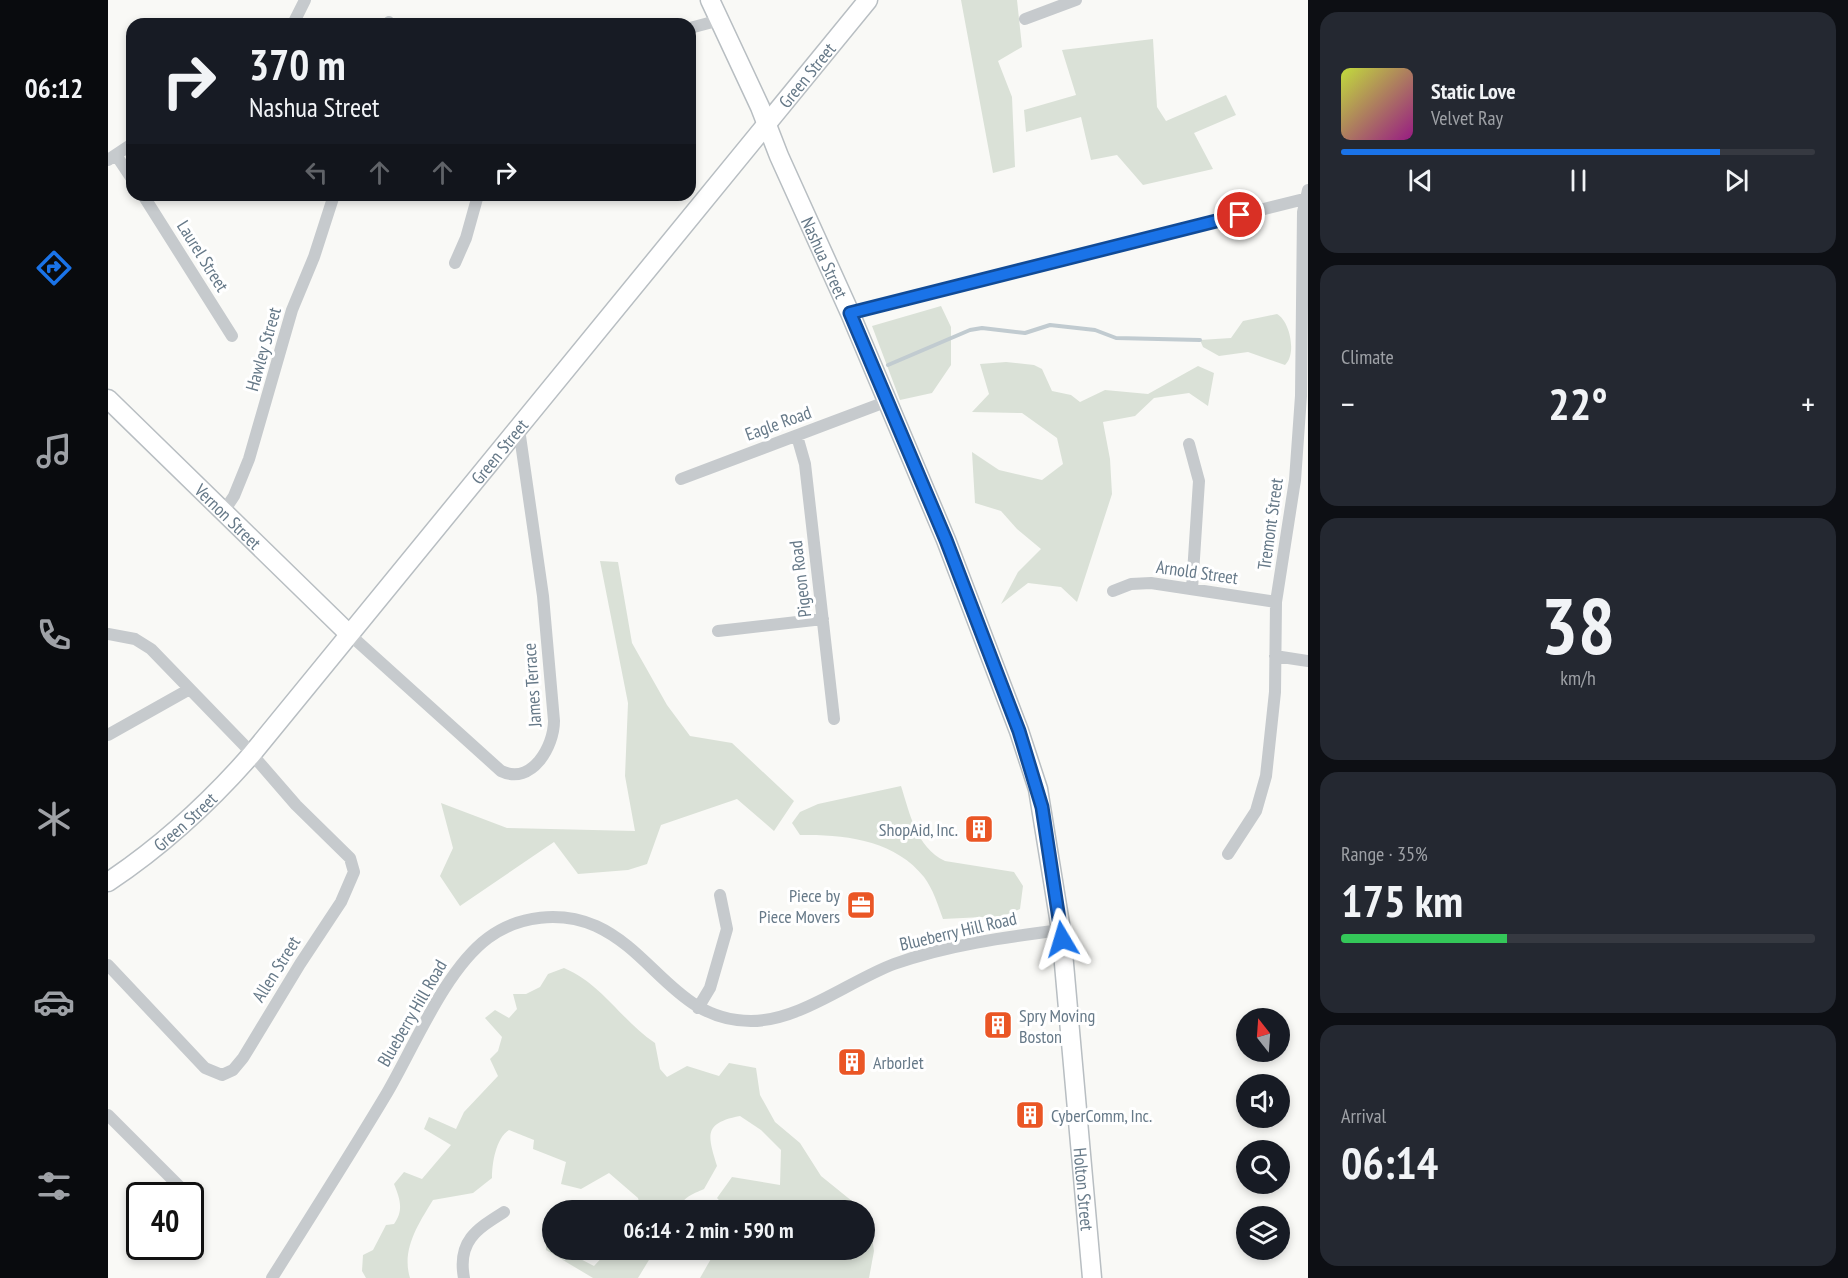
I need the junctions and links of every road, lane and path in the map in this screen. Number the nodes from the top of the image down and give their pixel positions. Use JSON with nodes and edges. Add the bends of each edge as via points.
{"nodes":[{"id":1,"x":305,"y":0,"type":"edge"},
{"id":2,"x":710,"y":0,"type":"edge"},
{"id":3,"x":1076,"y":0,"type":"edge"},
{"id":4,"x":867,"y":1,"type":"edge"},
{"id":5,"x":296,"y":18,"type":"edge"},
{"id":6,"x":1025,"y":19,"type":"dead end"},
{"id":7,"x":720,"y":20,"type":"junction"},
{"id":8,"x":696,"y":26,"type":"edge"},
{"id":9,"x":767,"y":122,"type":"junction"},
{"id":10,"x":126,"y":148,"type":"edge"},
{"id":11,"x":112,"y":157,"type":"edge"},
{"id":12,"x":126,"y":172,"type":"edge"},
{"id":13,"x":1307,"y":195,"type":"edge"},
{"id":14,"x":147,"y":201,"type":"edge"},
{"id":15,"x":332,"y":201,"type":"edge"},
{"id":16,"x":476,"y":201,"type":"edge"},
{"id":17,"x":454,"y":263,"type":"dead end"},
{"id":18,"x":850,"y":313,"type":"junction"},
{"id":19,"x":232,"y":336,"type":"dead end"},
{"id":20,"x":108,"y":399,"type":"edge"},
{"id":21,"x":888,"y":401,"type":"junction"},
{"id":22,"x":519,"y":429,"type":"junction"},
{"id":23,"x":797,"y":436,"type":"junction"},
{"id":24,"x":1189,"y":444,"type":"dead end"},
{"id":25,"x":681,"y":479,"type":"dead end"},
{"id":26,"x":224,"y":511,"type":"junction"},
{"id":27,"x":1192,"y":589,"type":"junction"},
{"id":28,"x":1113,"y":591,"type":"dead end"},
{"id":29,"x":1276,"y":602,"type":"junction"},
{"id":30,"x":823,"y":619,"type":"junction"},
{"id":31,"x":718,"y":631,"type":"dead end"},
{"id":32,"x":348,"y":633,"type":"junction"},
{"id":33,"x":108,"y":634,"type":"edge"},
{"id":34,"x":1275,"y":656,"type":"junction"},
{"id":35,"x":1308,"y":661,"type":"edge"},
{"id":36,"x":188,"y":690,"type":"junction"},
{"id":37,"x":834,"y":719,"type":"dead end"},
{"id":38,"x":108,"y":735,"type":"edge"},
{"id":39,"x":251,"y":755,"type":"junction"},
{"id":40,"x":1228,"y":854,"type":"dead end"},
{"id":41,"x":108,"y":882,"type":"edge"},
{"id":42,"x":720,"y":895,"type":"dead end"},
{"id":43,"x":1061,"y":930,"type":"junction"},
{"id":44,"x":108,"y":965,"type":"edge"},
{"id":45,"x":698,"y":1008,"type":"junction"},
{"id":46,"x":108,"y":1115,"type":"edge"},
{"id":47,"x":176,"y":1182,"type":"edge"},
{"id":48,"x":504,"y":1212,"type":"dead end"},
{"id":49,"x":272,"y":1278,"type":"edge"},
{"id":50,"x":464,"y":1278,"type":"edge"},
{"id":51,"x":1092,"y":1278,"type":"edge"}],
"edges":[{"from":1,"to":5,"type":"street"},
{"from":2,"to":7,"type":"street","name":"Nashua Street"},
{"from":3,"to":6,"type":"street"},
{"from":4,"to":9,"type":"street","name":"Green Street"},
{"from":7,"to":8,"type":"street"},
{"from":7,"to":9,"type":"street","name":"Nashua Street"},
{"from":9,"to":18,"type":"street","name":"Nashua Street"},
{"from":9,"to":22,"type":"street","name":"Green Street"},
{"from":10,"to":11,"type":"street"},
{"from":11,"to":12,"type":"street"},
{"from":13,"to":18,"type":"street","name":"Nashua Street"},
{"from":13,"to":29,"type":"street","name":"Tremont Street","via":[[1298,440]]},
{"from":14,"to":19,"type":"street","name":"Laurel Street"},
{"from":15,"to":26,"type":"street","name":"Hawley Street","via":[[292,310],[249,459]]},
{"from":16,"to":17,"type":"street"},
{"from":18,"to":21,"type":"street","name":"Holton Street"},
{"from":20,"to":26,"type":"street","name":"Vernon Street"},
{"from":21,"to":23,"type":"street","name":"Eagle Road"},
{"from":21,"to":43,"type":"street","name":"Holton Street","via":[[1019,731],[1042,807]]},
{"from":22,"to":32,"type":"street","name":"Green Street"},
{"from":22,"to":32,"type":"street","name":"James Terrace","via":[[543,596],[554,721],[551,740],[537,764],[520,773],[501,771]]},
{"from":23,"to":25,"type":"street","name":"Eagle Road"},
{"from":23,"to":30,"type":"street","name":"Pigeon Road","via":[[806,464]]},
{"from":24,"to":27,"type":"street","via":[[1199,481]]},
{"from":26,"to":32,"type":"street","name":"Vernon Street"},
{"from":27,"to":28,"type":"street","name":"Arnold Street","via":[[1144,583]]},
{"from":27,"to":29,"type":"street","name":"Arnold Street"},
{"from":29,"to":34,"type":"street","name":"Tremont Street"},
{"from":30,"to":31,"type":"street"},
{"from":30,"to":37,"type":"street","name":"Pigeon Road"},
{"from":32,"to":39,"type":"street","name":"Green Street"},
{"from":33,"to":36,"type":"street","name":"Allen Street","via":[[131,637],[145,645]]},
{"from":34,"to":35,"type":"street"},
{"from":34,"to":40,"type":"street","name":"Tremont Street","via":[[1265,785],[1256,811]]},
{"from":36,"to":38,"type":"street"},
{"from":36,"to":39,"type":"street","name":"Allen Street"},
{"from":39,"to":41,"type":"street","name":"Green Street","via":[[196,814]]},
{"from":39,"to":44,"type":"street","name":"Allen Street","via":[[350,858],[354,872],[341,902],[243,1058],[228,1073],[219,1076],[209,1072]]},
{"from":42,"to":45,"type":"street","via":[[727,929],[710,988]]},
{"from":43,"to":45,"type":"street","name":"Blueberry Hill Road","via":[[918,956],[776,1018],[739,1020]]},
{"from":43,"to":51,"type":"street","name":"Holton Street"},
{"from":45,"to":49,"type":"street","name":"Blueberry Hill Road","via":[[630,947],[589,924],[544,917],[493,934],[459,968]]},
{"from":46,"to":47,"type":"street"},
{"from":48,"to":50,"type":"street","via":[[468,1240]]}]}
